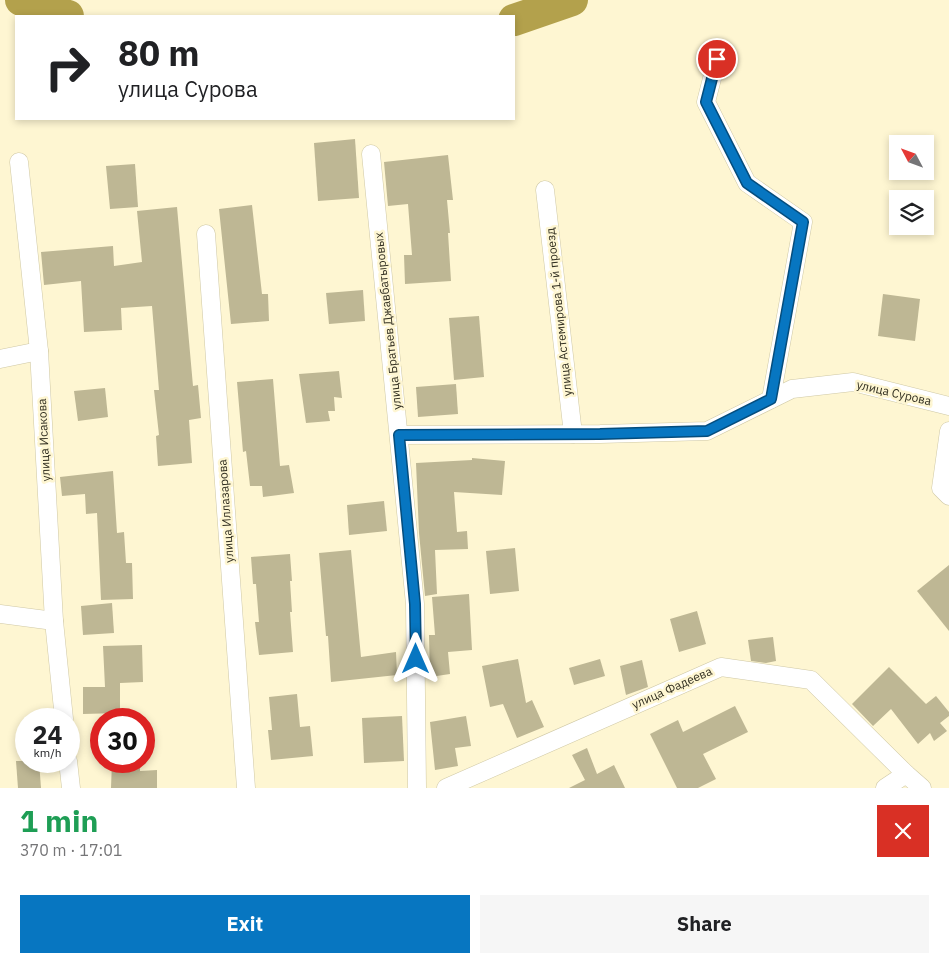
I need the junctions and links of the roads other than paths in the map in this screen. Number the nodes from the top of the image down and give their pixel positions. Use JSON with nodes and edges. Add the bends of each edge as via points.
{"nodes":[{"id":1,"x":717,"y":59,"type":"dead end"},
{"id":2,"x":371,"y":154,"type":"dead end"},
{"id":3,"x":19,"y":162,"type":"dead end"},
{"id":4,"x":545,"y":190,"type":"dead end"},
{"id":5,"x":206,"y":234,"type":"dead end"},
{"id":6,"x":39,"y":351,"type":"junction"},
{"id":7,"x":0,"y":359,"type":"edge"},
{"id":8,"x":771,"y":399,"type":"junction"},
{"id":9,"x":949,"y":406,"type":"edge"},
{"id":10,"x":949,"y":430,"type":"edge"},
{"id":11,"x":573,"y":434,"type":"junction"},
{"id":12,"x":399,"y":435,"type":"junction"},
{"id":13,"x":949,"y":496,"type":"edge"},
{"id":14,"x":0,"y":614,"type":"edge"},
{"id":15,"x":54,"y":621,"type":"junction"},
{"id":16,"x":63,"y":708,"type":"edge"},
{"id":17,"x":69,"y":773,"type":"edge"},
{"id":18,"x":906,"y":774,"type":"junction"},
{"id":19,"x":71,"y":788,"type":"edge"},
{"id":20,"x":246,"y":788,"type":"edge"},
{"id":21,"x":417,"y":788,"type":"edge"},
{"id":22,"x":446,"y":788,"type":"edge"},
{"id":23,"x":884,"y":788,"type":"edge"},
{"id":24,"x":922,"y":788,"type":"edge"}],
"edges":[{"from":1,"to":8,"type":"street","via":[[706,102],[747,183],[803,222]]},
{"from":2,"to":12,"type":"street","name":"улица Братьев Джавбатыровых"},
{"from":3,"to":6,"type":"street","name":"улица Исакова"},
{"from":4,"to":11,"type":"street","name":"улица Астемирова 1-й проезд"},
{"from":5,"to":20,"type":"street","name":"улица Иллазарова"},
{"from":6,"to":7,"type":"street"},
{"from":6,"to":15,"type":"street","name":"улица Исакова"},
{"from":8,"to":9,"type":"street","name":"улица Сурова","via":[[792,389],[853,382]]},
{"from":8,"to":11,"type":"street","name":"улица Сурова","via":[[707,431]]},
{"from":10,"to":13,"type":"street","via":[[942,488]]},
{"from":11,"to":12,"type":"street","name":"улица Сурова"},
{"from":12,"to":21,"type":"street","name":"улица Братьев Джавбатыровых","via":[[415,604]]},
{"from":14,"to":15,"type":"street"},
{"from":15,"to":16,"type":"street","name":"улица Исакова"},
{"from":17,"to":19,"type":"street"},
{"from":18,"to":22,"type":"street","name":"улица Фадеева","via":[[812,680],[721,667]]},
{"from":18,"to":23,"type":"street"},
{"from":18,"to":24,"type":"street","name":"улица Фадеева"}]}
